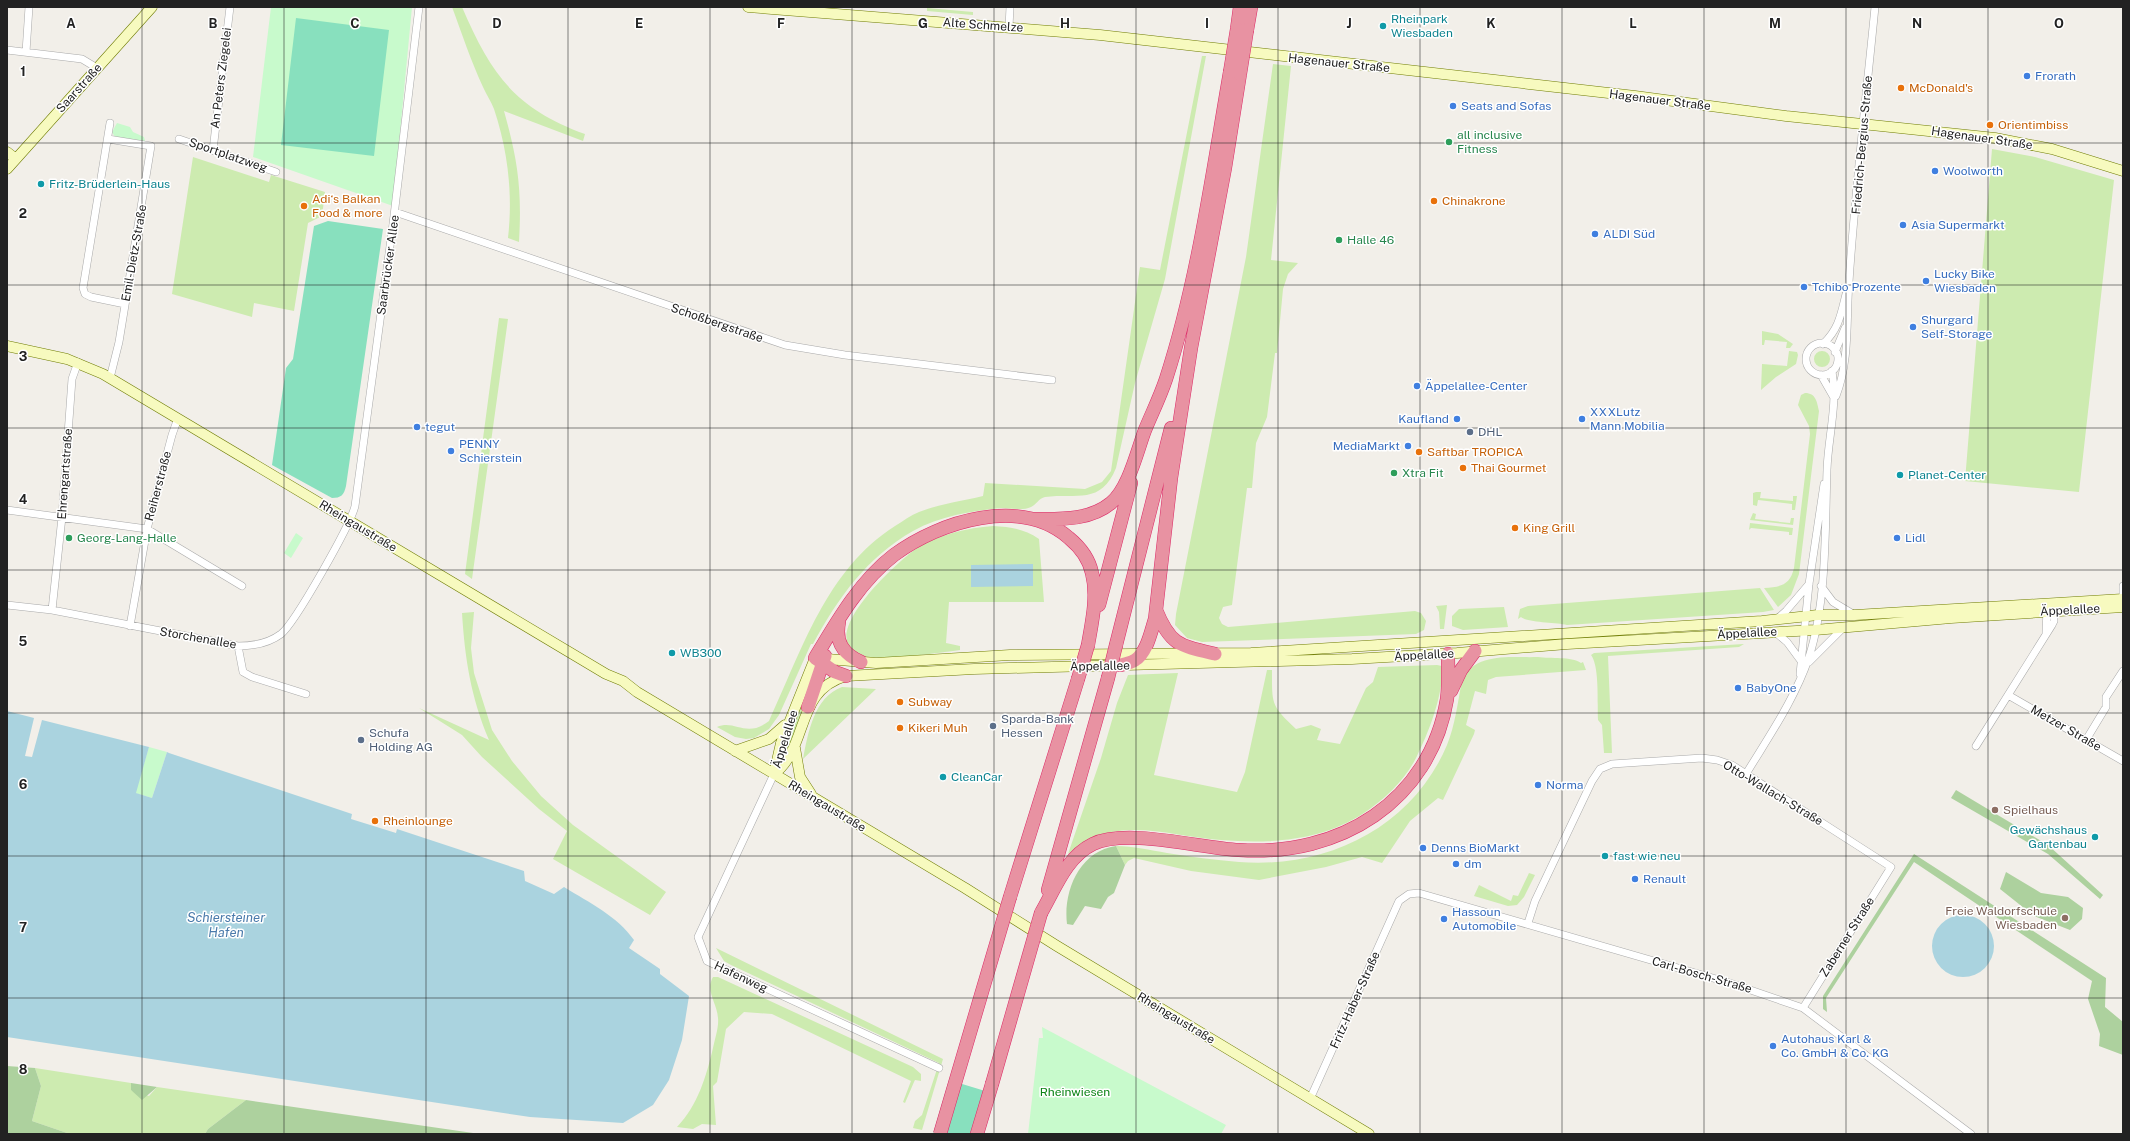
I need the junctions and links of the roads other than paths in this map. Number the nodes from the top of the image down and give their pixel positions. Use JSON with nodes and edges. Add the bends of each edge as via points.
{"nodes":[{"id":1,"x":29,"y":7,"type":"edge"},
{"id":2,"x":152,"y":7,"type":"edge"},
{"id":3,"x":230,"y":7,"type":"edge"},
{"id":4,"x":419,"y":7,"type":"edge"},
{"id":5,"x":748,"y":7,"type":"edge"},
{"id":6,"x":1010,"y":7,"type":"edge"},
{"id":7,"x":1240,"y":7,"type":"edge"},
{"id":8,"x":1251,"y":7,"type":"edge"},
{"id":9,"x":1875,"y":7,"type":"edge"},
{"id":10,"x":781,"y":8,"type":"edge"},
{"id":11,"x":1009,"y":27,"type":"junction"},
{"id":12,"x":1242,"y":30,"type":"junction"},
{"id":13,"x":1194,"y":46,"type":"joint"},
{"id":14,"x":7,"y":50,"type":"edge"},
{"id":15,"x":26,"y":52,"type":"junction"},
{"id":16,"x":97,"y":68,"type":"junction"},
{"id":17,"x":1235,"y":73,"type":"junction"},
{"id":18,"x":110,"y":123,"type":"dead end"},
{"id":19,"x":1864,"y":124,"type":"junction"},
{"id":20,"x":108,"y":139,"type":"junction"},
{"id":21,"x":179,"y":139,"type":"dead end"},
{"id":22,"x":213,"y":150,"type":"junction"},
{"id":23,"x":7,"y":152,"type":"edge"},
{"id":24,"x":16,"y":158,"type":"junction"},
{"id":25,"x":7,"y":169,"type":"edge"},
{"id":26,"x":2123,"y":171,"type":"edge"},
{"id":27,"x":276,"y":172,"type":"dead end"},
{"id":28,"x":395,"y":212,"type":"junction"},
{"id":29,"x":1848,"y":284,"type":"junction"},
{"id":30,"x":125,"y":304,"type":"junction"},
{"id":31,"x":1846,"y":327,"type":"junction"},
{"id":32,"x":1823,"y":344,"type":"junction"},
{"id":33,"x":7,"y":346,"type":"edge"},
{"id":34,"x":1191,"y":348,"type":"junction"},
{"id":35,"x":1835,"y":352,"type":"junction"},
{"id":36,"x":77,"y":364,"type":"junction"},
{"id":37,"x":1832,"y":371,"type":"junction"},
{"id":38,"x":1821,"y":375,"type":"junction"},
{"id":39,"x":110,"y":378,"type":"junction"},
{"id":40,"x":1052,"y":380,"type":"dead end"},
{"id":41,"x":1835,"y":400,"type":"junction"},
{"id":42,"x":178,"y":418,"type":"junction"},
{"id":43,"x":1143,"y":438,"type":"junction"},
{"id":44,"x":1827,"y":470,"type":"junction"},
{"id":45,"x":7,"y":510,"type":"edge"},
{"id":46,"x":62,"y":517,"type":"junction"},
{"id":47,"x":1033,"y":519,"type":"junction"},
{"id":48,"x":350,"y":521,"type":"junction"},
{"id":49,"x":147,"y":529,"type":"junction"},
{"id":50,"x":1809,"y":584,"type":"junction"},
{"id":51,"x":242,"y":586,"type":"dead end"},
{"id":52,"x":1821,"y":586,"type":"junction"},
{"id":53,"x":2123,"y":586,"type":"edge"},
{"id":54,"x":2123,"y":598,"type":"edge"},
{"id":55,"x":7,"y":605,"type":"edge"},
{"id":56,"x":2123,"y":607,"type":"edge"},
{"id":57,"x":2050,"y":609,"type":"junction"},
{"id":58,"x":52,"y":610,"type":"junction"},
{"id":59,"x":1156,"y":610,"type":"junction"},
{"id":60,"x":1818,"y":615,"type":"junction"},
{"id":61,"x":1855,"y":615,"type":"junction"},
{"id":62,"x":1806,"y":616,"type":"junction"},
{"id":63,"x":839,"y":619,"type":"junction"},
{"id":64,"x":1776,"y":620,"type":"junction"},
{"id":65,"x":130,"y":626,"type":"junction"},
{"id":66,"x":1845,"y":627,"type":"junction"},
{"id":67,"x":1804,"y":630,"type":"junction"},
{"id":68,"x":1816,"y":630,"type":"junction"},
{"id":69,"x":1773,"y":631,"type":"junction"},
{"id":70,"x":1088,"y":645,"type":"junction"},
{"id":71,"x":238,"y":646,"type":"junction"},
{"id":72,"x":1448,"y":648,"type":"junction"},
{"id":73,"x":1476,"y":651,"type":"junction"},
{"id":74,"x":1142,"y":653,"type":"junction"},
{"id":75,"x":1215,"y":654,"type":"junction"},
{"id":76,"x":821,"y":660,"type":"junction"},
{"id":77,"x":861,"y":662,"type":"junction"},
{"id":78,"x":1803,"y":663,"type":"junction"},
{"id":79,"x":1120,"y":665,"type":"junction"},
{"id":80,"x":2123,"y":671,"type":"edge"},
{"id":81,"x":846,"y":676,"type":"junction"},
{"id":82,"x":306,"y":694,"type":"dead end"},
{"id":83,"x":2008,"y":695,"type":"junction"},
{"id":84,"x":1447,"y":700,"type":"junction"},
{"id":85,"x":808,"y":707,"type":"junction"},
{"id":86,"x":789,"y":720,"type":"junction"},
{"id":87,"x":2086,"y":740,"type":"junction"},
{"id":88,"x":1976,"y":746,"type":"dead end"},
{"id":89,"x":795,"y":747,"type":"junction"},
{"id":90,"x":735,"y":750,"type":"junction"},
{"id":91,"x":2122,"y":760,"type":"edge"},
{"id":92,"x":774,"y":774,"type":"junction"},
{"id":93,"x":1746,"y":774,"type":"junction"},
{"id":94,"x":816,"y":800,"type":"junction"},
{"id":95,"x":1891,"y":866,"type":"joint"},
{"id":96,"x":1399,"y":901,"type":"joint"},
{"id":97,"x":1041,"y":913,"type":"junction"},
{"id":98,"x":1528,"y":923,"type":"junction"},
{"id":99,"x":1803,"y":1008,"type":"junction"},
{"id":100,"x":939,"y":1068,"type":"dead end"},
{"id":101,"x":1310,"y":1098,"type":"junction"},
{"id":102,"x":940,"y":1134,"type":"edge"},
{"id":103,"x":977,"y":1134,"type":"edge"},
{"id":104,"x":1369,"y":1134,"type":"edge"},
{"id":105,"x":1971,"y":1134,"type":"edge"}],
"edges":[{"from":1,"to":15,"type":"street"},
{"from":2,"to":16,"type":"main road","name":"Saarstraße"},
{"from":3,"to":22,"type":"street","name":"An Peters Ziegelei"},
{"from":4,"to":28,"type":"street","name":"Saarbrücker Allee"},
{"from":5,"to":10,"type":"main road","name":"Alte Schmelze"},
{"from":6,"to":11,"type":"street"},
{"from":7,"to":12,"type":"highway"},
{"from":8,"to":12,"type":"highway"},
{"from":9,"to":19,"type":"street","name":"Friedrich-Bergius-Straße"},
{"from":10,"to":11,"type":"main road","name":"Alte Schmelze"},
{"from":11,"to":13,"type":"main road","name":"Alte Schmelze"},
{"from":12,"to":17,"type":"highway","bridge":true},
{"from":13,"to":19,"type":"main road","name":"Hagenauer Straße"},
{"from":14,"to":15,"type":"street"},
{"from":15,"to":16,"type":"street","via":[[84,60]]},
{"from":16,"to":24,"type":"main road","name":"Saarstraße"},
{"from":17,"to":34,"type":"highway","via":[[1225,168]]},
{"from":17,"to":43,"type":"highway","via":[[1180,330],[1166,378]]},
{"from":18,"to":20,"type":"street"},
{"from":19,"to":26,"type":"main road","name":"Hagenauer Straße","via":[[2008,140],[2052,149]]},
{"from":19,"to":29,"type":"street","name":"Friedrich-Bergius-Straße"},
{"from":20,"to":30,"type":"street","via":[[84,288],[85,294],[91,298]]},
{"from":20,"to":30,"type":"street","name":"Emil-Dietz-Straße","via":[[151,146]]},
{"from":21,"to":22,"type":"street","name":"Sportplatzweg"},
{"from":22,"to":27,"type":"street","name":"Sportplatzweg"},
{"from":23,"to":24,"type":"main road"},
{"from":24,"to":25,"type":"main road","name":"Saarstraße"},
{"from":28,"to":40,"type":"street","name":"Schoßbergstraße","via":[[785,345],[845,355]]},
{"from":28,"to":48,"type":"street","name":"Saarbrücker Allee","via":[[355,506]]},
{"from":29,"to":31,"type":"street","name":"Friedrich-Bergius-Straße"},
{"from":29,"to":32,"type":"street","name":"Friedrich-Bergius-Straße","via":[[1840,322]]},
{"from":30,"to":39,"type":"street","name":"Emil-Dietz-Straße"},
{"from":31,"to":35,"type":"street","name":"Friedrich-Bergius-Straße"},
{"from":31,"to":41,"type":"street","name":"Friedrich-Bergius-Straße","via":[[1847,343]]},
{"from":32,"to":35,"type":"street","via":[[1830,346]]},
{"from":32,"to":38,"type":"street","name":"Friedrich-Bergius-Straße","via":[[1812,347],[1806,357],[1810,369]]},
{"from":33,"to":36,"type":"main road","name":"Rheingaustraße"},
{"from":34,"to":59,"type":"highway","via":[[1171,478]]},
{"from":34,"to":97,"type":"highway","bridge":true,"via":[[1108,678]]},
{"from":35,"to":37,"type":"street","name":"Friedrich-Bergius-Straße","via":[[1836,364]]},
{"from":36,"to":39,"type":"main road","name":"Rheingaustraße"},
{"from":36,"to":46,"type":"street","name":"Ehrengartstraße","via":[[72,379]]},
{"from":37,"to":38,"type":"street"},
{"from":37,"to":41,"type":"street","name":"Friedrich-Bergius-Straße"},
{"from":38,"to":41,"type":"street","name":"Friedrich-Bergius-Straße"},
{"from":39,"to":42,"type":"main road","name":"Rheingaustraße"},
{"from":41,"to":44,"type":"street","name":"Friedrich-Bergius-Straße"},
{"from":42,"to":48,"type":"main road","name":"Rheingaustraße"},
{"from":42,"to":49,"type":"street","name":"Reiherstraße"},
{"from":43,"to":47,"type":"highway","via":[[1123,488],[1113,502],[1082,517]]},
{"from":43,"to":70,"type":"highway"},
{"from":44,"to":50,"type":"street","name":"Friedrich-Bergius-Straße"},
{"from":44,"to":52,"type":"street","name":"Friedrich-Bergius-Straße"},
{"from":45,"to":46,"type":"street"},
{"from":46,"to":49,"type":"street"},
{"from":46,"to":58,"type":"street","name":"Ehrengartstraße"},
{"from":47,"to":63,"type":"highway","via":[[1012,517],[966,521],[923,537],[895,554],[878,569],[855,595]]},
{"from":47,"to":70,"type":"highway","via":[[1064,533],[1080,548],[1090,565],[1094,596]]},
{"from":48,"to":71,"type":"street","name":"Storchenallee","via":[[288,628],[261,644]]},
{"from":48,"to":90,"type":"main road","name":"Rheingaustraße","via":[[626,688]]},
{"from":49,"to":51,"type":"street"},
{"from":49,"to":65,"type":"street","name":"Reiherstraße"},
{"from":50,"to":62,"type":"street","name":"Friedrich-Bergius-Straße"},
{"from":50,"to":64,"type":"street"},
{"from":52,"to":60,"type":"street","name":"Friedrich-Bergius-Straße"},
{"from":52,"to":61,"type":"street","via":[[1834,602]]},
{"from":53,"to":54,"type":"street"},
{"from":54,"to":57,"type":"main road","name":"Äppelallee"},
{"from":55,"to":58,"type":"street","name":"Storchenallee"},
{"from":56,"to":57,"type":"main road","name":"Äppelallee"},
{"from":57,"to":61,"type":"main road","name":"Äppelallee"},
{"from":57,"to":66,"type":"main road","name":"Äppelallee"},
{"from":57,"to":83,"type":"street","via":[[2046,634]]},
{"from":58,"to":65,"type":"street","name":"Storchenallee"},
{"from":59,"to":74,"type":"highway","via":[[1151,632]]},
{"from":59,"to":75,"type":"highway","via":[[1168,635],[1174,641]]},
{"from":60,"to":61,"type":"main road","name":"Äppelallee"},
{"from":60,"to":62,"type":"main road","name":"Äppelallee"},
{"from":60,"to":68,"type":"street","name":"Friedrich-Bergius-Straße"},
{"from":62,"to":64,"type":"main road","name":"Äppelallee"},
{"from":62,"to":67,"type":"street","name":"Friedrich-Bergius-Straße"},
{"from":63,"to":76,"type":"highway"},
{"from":63,"to":77,"type":"highway","via":[[838,635],[841,648],[848,656]]},
{"from":64,"to":72,"type":"main road","name":"Äppelallee"},
{"from":65,"to":71,"type":"street","name":"Storchenallee"},
{"from":66,"to":68,"type":"main road","name":"Äppelallee"},
{"from":66,"to":78,"type":"street"},
{"from":67,"to":68,"type":"main road","name":"Äppelallee"},
{"from":67,"to":69,"type":"main road","name":"Äppelallee"},
{"from":67,"to":78,"type":"street","name":"Friedrich-Bergius-Straße"},
{"from":68,"to":78,"type":"street","name":"Friedrich-Bergius-Straße"},
{"from":69,"to":73,"type":"main road","name":"Äppelallee"},
{"from":69,"to":78,"type":"street","via":[[1787,642]]},
{"from":70,"to":102,"type":"highway","bridge":true},
{"from":71,"to":82,"type":"street","via":[[243,672]]},
{"from":72,"to":73,"type":"main road","name":"Äppelallee"},
{"from":72,"to":75,"type":"main road","name":"Äppelallee"},
{"from":72,"to":79,"type":"main road","name":"Äppelallee","via":[[1284,662]]},
{"from":72,"to":84,"type":"highway"},
{"from":73,"to":84,"type":"highway","via":[[1461,670]]},
{"from":74,"to":75,"type":"main road","name":"Äppelallee"},
{"from":74,"to":77,"type":"main road","name":"Äppelallee","via":[[1003,655],[915,662]]},
{"from":74,"to":79,"type":"highway","via":[[1136,660]]},
{"from":76,"to":77,"type":"main road","name":"Äppelallee"},
{"from":76,"to":81,"type":"highway","via":[[835,672]]},
{"from":76,"to":85,"type":"highway"},
{"from":76,"to":86,"type":"main road","name":"Äppelallee"},
{"from":78,"to":93,"type":"street","name":"Friedrich-Bergius-Straße","via":[[1799,680],[1787,706]]},
{"from":79,"to":81,"type":"main road","name":"Äppelallee","via":[[892,672]]},
{"from":80,"to":87,"type":"street","via":[[2106,697],[2106,707]]},
{"from":81,"to":85,"type":"main road","name":"Äppelallee","via":[[823,688]]},
{"from":83,"to":87,"type":"street","name":"Metzer Straße"},
{"from":83,"to":88,"type":"street"},
{"from":84,"to":97,"type":"highway","via":[[1441,724],[1428,754],[1410,784],[1385,808],[1356,828],[1320,842],[1261,851],[1220,849],[1141,838],[1101,841],[1085,849],[1071,862]]},
{"from":85,"to":89,"type":"main road","name":"Äppelallee"},
{"from":86,"to":90,"type":"main road","via":[[770,739]]},
{"from":86,"to":92,"type":"main road","name":"Äppelallee"},
{"from":87,"to":91,"type":"street","name":"Metzer Straße"},
{"from":89,"to":92,"type":"main road","name":"Äppelallee","via":[[784,766]]},
{"from":89,"to":94,"type":"main road","via":[[801,781]]},
{"from":90,"to":92,"type":"main road","name":"Rheingaustraße"},
{"from":92,"to":94,"type":"main road","name":"Rheingaustraße"},
{"from":92,"to":100,"type":"street","name":"Hafenweg","via":[[698,937],[707,961]]},
{"from":93,"to":95,"type":"street","name":"Otto-Wallach-Straße"},
{"from":93,"to":98,"type":"street","name":"Otto-Wallach-Straße","via":[[1723,761],[1707,758],[1612,764],[1602,767],[1592,780],[1535,902]]},
{"from":94,"to":101,"type":"main road","name":"Rheingaustraße"},
{"from":95,"to":99,"type":"street","name":"Zaberner Straße"},
{"from":96,"to":98,"type":"street","name":"Carl-Bosch-Straße","via":[[1408,894],[1419,892]]},
{"from":96,"to":101,"type":"street","name":"Fritz-Haber-Straße"},
{"from":97,"to":103,"type":"highway","bridge":true},
{"from":98,"to":99,"type":"street","name":"Carl-Bosch-Straße","via":[[1730,983]]},
{"from":99,"to":105,"type":"street","name":"Carl-Bosch-Straße"},
{"from":101,"to":104,"type":"main road","name":"Rheingaustraße"}]}
